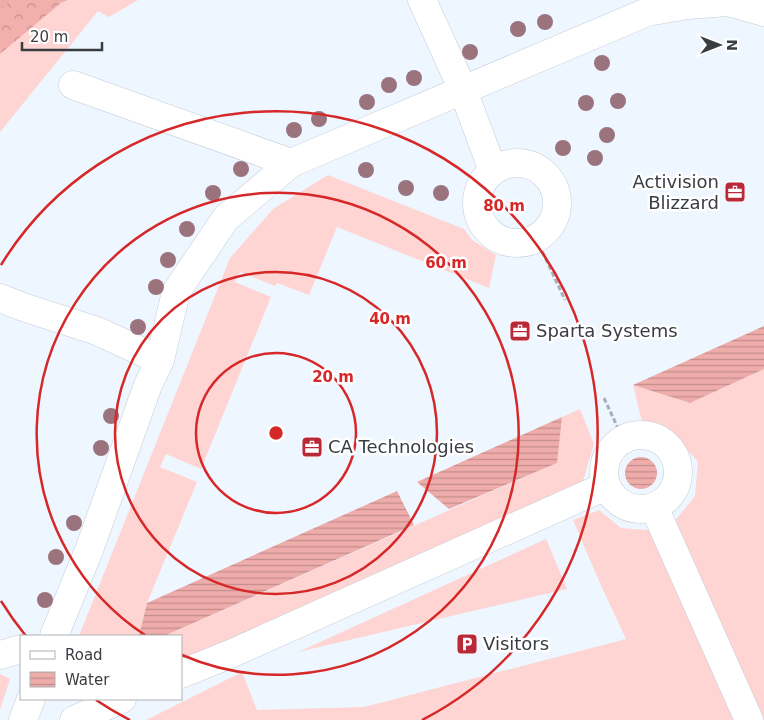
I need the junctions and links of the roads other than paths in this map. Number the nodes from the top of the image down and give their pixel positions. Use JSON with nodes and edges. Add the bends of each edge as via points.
{"nodes":[{"id":1,"x":422,"y":0,"type":"edge"},
{"id":2,"x":649,"y":6,"type":"edge"},
{"id":3,"x":764,"y":12,"type":"edge"},
{"id":4,"x":73,"y":85,"type":"dead end"},
{"id":5,"x":463,"y":90,"type":"junction"},
{"id":6,"x":291,"y":163,"type":"junction"},
{"id":7,"x":493,"y":171,"type":"junction"},
{"id":8,"x":0,"y":298,"type":"edge"},
{"id":9,"x":160,"y":360,"type":"junction"},
{"id":10,"x":606,"y":486,"type":"junction"},
{"id":11,"x":654,"y":507,"type":"junction"},
{"id":12,"x":54,"y":635,"type":"edge"},
{"id":13,"x":20,"y":649,"type":"edge"},
{"id":14,"x":0,"y":655,"type":"edge"},
{"id":15,"x":182,"y":674,"type":"edge"},
{"id":16,"x":31,"y":700,"type":"edge"},
{"id":17,"x":120,"y":700,"type":"edge"},
{"id":18,"x":23,"y":720,"type":"edge"},
{"id":19,"x":74,"y":720,"type":"edge"},
{"id":20,"x":748,"y":720,"type":"edge"}],
"edges":[{"from":1,"to":5,"type":"street"},
{"from":2,"to":3,"type":"street","via":[[728,2]]},
{"from":2,"to":5,"type":"street"},
{"from":4,"to":6,"type":"street"},
{"from":5,"to":6,"type":"street"},
{"from":5,"to":7,"type":"street"},
{"from":6,"to":9,"type":"street","via":[[226,218],[176,292]]},
{"from":7,"to":7,"type":"street","via":[[517,163],[542,171],[556,193],[554,219],[547,230],[524,242],[498,238],[488,230],[481,219],[479,193]]},
{"from":8,"to":9,"type":"street","via":[[97,331]]},
{"from":9,"to":12,"type":"street"},
{"from":10,"to":11,"type":"street","via":[[621,503],[634,508]]},
{"from":10,"to":11,"type":"street","via":[[605,462],[610,450],[623,439],[641,434],[653,436],[664,442],[675,457],[678,470],[670,496]]},
{"from":10,"to":15,"type":"street"},
{"from":11,"to":20,"type":"street"},
{"from":13,"to":14,"type":"street"},
{"from":16,"to":18,"type":"street"},
{"from":17,"to":19,"type":"street"}]}
